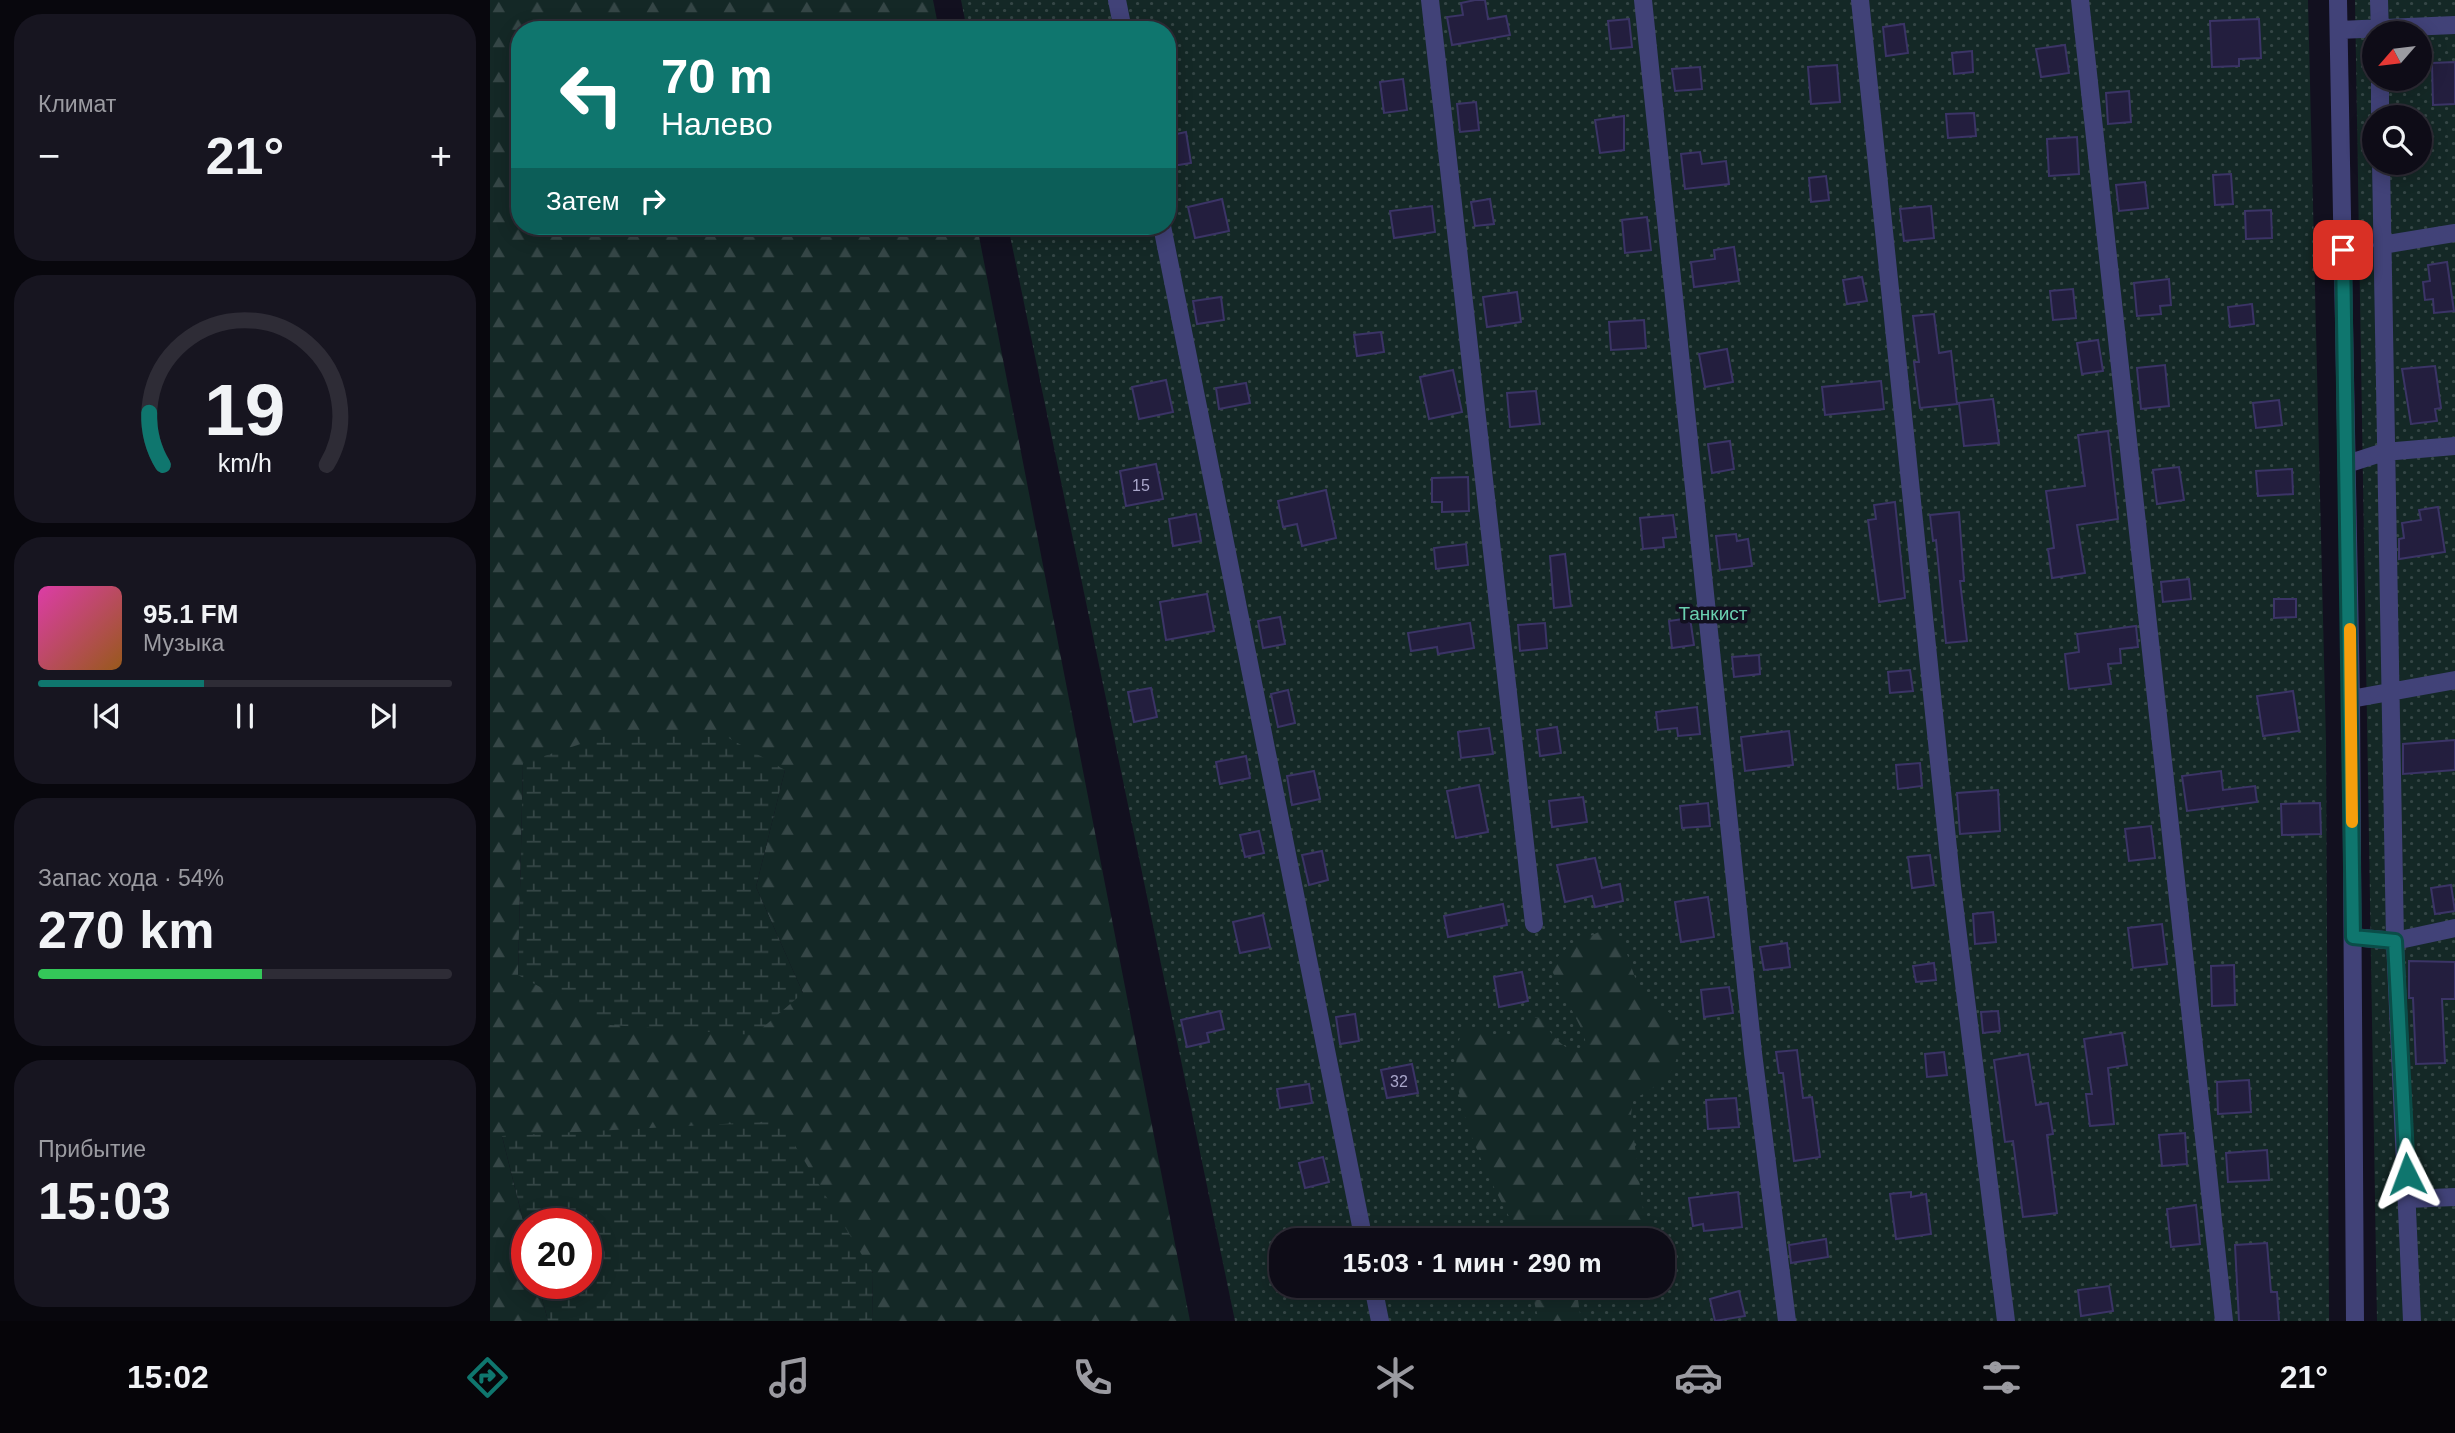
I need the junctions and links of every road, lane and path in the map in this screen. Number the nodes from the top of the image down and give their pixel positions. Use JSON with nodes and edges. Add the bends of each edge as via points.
{"nodes":[{"id":1,"x":1117,"y":0,"type":"edge"},
{"id":2,"x":1430,"y":0,"type":"edge"},
{"id":3,"x":1643,"y":0,"type":"edge"},
{"id":4,"x":1860,"y":0,"type":"edge"},
{"id":5,"x":2080,"y":0,"type":"edge"},
{"id":6,"x":2338,"y":0,"type":"edge"},
{"id":7,"x":2379,"y":0,"type":"edge"},
{"id":8,"x":1121,"y":21,"type":"edge"},
{"id":9,"x":2379,"y":21,"type":"edge"},
{"id":10,"x":2455,"y":26,"type":"edge"},
{"id":11,"x":2432,"y":28,"type":"edge"},
{"id":12,"x":2339,"y":30,"type":"junction"},
{"id":13,"x":2362,"y":31,"type":"edge"},
{"id":14,"x":2381,"y":175,"type":"edge"},
{"id":15,"x":2455,"y":233,"type":"edge"},
{"id":16,"x":1164,"y":235,"type":"edge"},
{"id":17,"x":2382,"y":245,"type":"junction"},
{"id":18,"x":2455,"y":446,"type":"edge"},
{"id":19,"x":2384,"y":452,"type":"junction"},
{"id":20,"x":2347,"y":464,"type":"junction"},
{"id":21,"x":2455,"y":680,"type":"edge"},
{"id":22,"x":2389,"y":694,"type":"junction"},
{"id":23,"x":2351,"y":699,"type":"junction"},
{"id":24,"x":1534,"y":924,"type":"dead end"},
{"id":25,"x":2455,"y":928,"type":"edge"},
{"id":26,"x":2353,"y":937,"type":"junction"},
{"id":27,"x":2395,"y":941,"type":"junction"},
{"id":28,"x":2455,"y":1198,"type":"edge"},
{"id":29,"x":2408,"y":1199,"type":"junction"},
{"id":30,"x":1361,"y":1228,"type":"edge"},
{"id":31,"x":1375,"y":1298,"type":"edge"},
{"id":32,"x":1380,"y":1321,"type":"edge"},
{"id":33,"x":1787,"y":1321,"type":"edge"},
{"id":34,"x":2006,"y":1321,"type":"edge"},
{"id":35,"x":2224,"y":1321,"type":"edge"},
{"id":36,"x":2355,"y":1321,"type":"edge"},
{"id":37,"x":2412,"y":1321,"type":"edge"}],
"edges":[{"from":1,"to":8,"type":"street"},
{"from":2,"to":24,"type":"street"},
{"from":3,"to":33,"type":"street","via":[[1751,1039]]},
{"from":4,"to":34,"type":"street","via":[[1952,887]]},
{"from":5,"to":35,"type":"street"},
{"from":6,"to":12,"type":"street"},
{"from":7,"to":9,"type":"street"},
{"from":10,"to":11,"type":"street"},
{"from":12,"to":13,"type":"street"},
{"from":12,"to":20,"type":"street"},
{"from":14,"to":17,"type":"street"},
{"from":15,"to":17,"type":"street"},
{"from":16,"to":30,"type":"street"},
{"from":17,"to":19,"type":"street"},
{"from":18,"to":19,"type":"street"},
{"from":19,"to":20,"type":"street"},
{"from":19,"to":22,"type":"street"},
{"from":20,"to":23,"type":"street"},
{"from":21,"to":22,"type":"street"},
{"from":22,"to":23,"type":"street"},
{"from":22,"to":27,"type":"street"},
{"from":23,"to":26,"type":"street"},
{"from":25,"to":27,"type":"street"},
{"from":26,"to":27,"type":"street"},
{"from":26,"to":36,"type":"street"},
{"from":27,"to":29,"type":"street"},
{"from":28,"to":29,"type":"street"},
{"from":29,"to":37,"type":"street"},
{"from":31,"to":32,"type":"street"}]}
